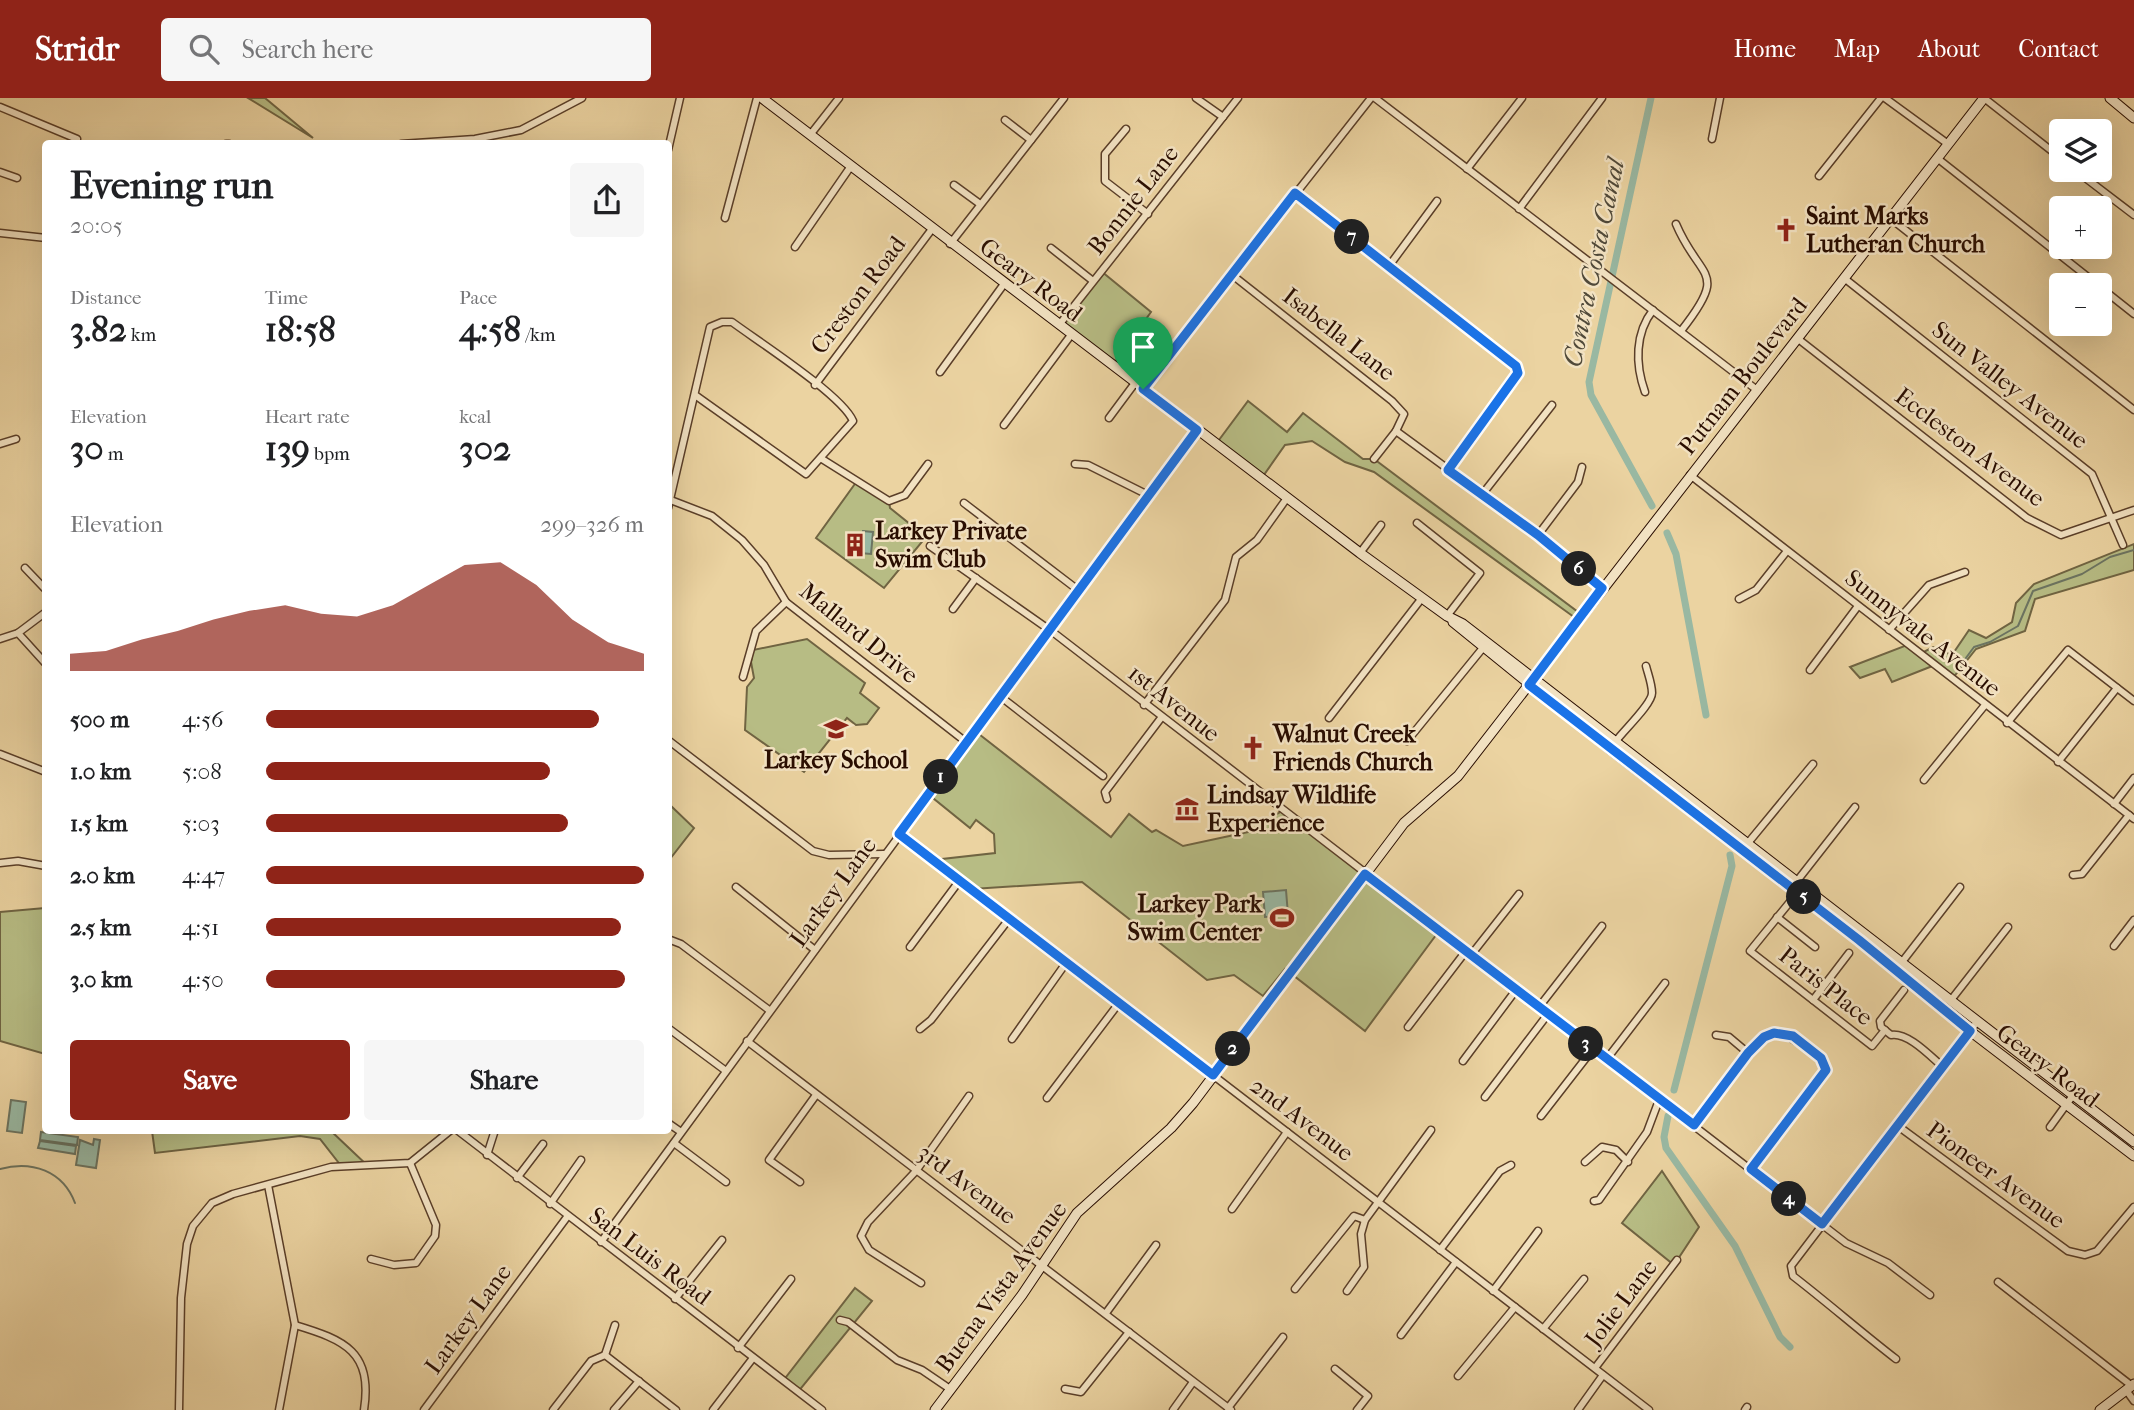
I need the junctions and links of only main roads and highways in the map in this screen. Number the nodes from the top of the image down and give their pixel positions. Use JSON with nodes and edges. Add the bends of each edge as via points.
{"nodes":[{"id":1,"x":1984,"y":98,"type":"edge"},
{"id":2,"x":2110,"y":98,"type":"edge"},
{"id":3,"x":763,"y":99,"type":"edge"},
{"id":4,"x":2134,"y":118,"type":"edge"},
{"id":5,"x":1447,"y":616,"type":"junction"},
{"id":6,"x":1531,"y":682,"type":"junction"},
{"id":7,"x":1902,"y":962,"type":"junction"},
{"id":8,"x":1896,"y":971,"type":"junction"},
{"id":9,"x":2134,"y":1142,"type":"edge"},
{"id":10,"x":2134,"y":1156,"type":"edge"},
{"id":11,"x":2131,"y":1387,"type":"edge"},
{"id":12,"x":934,"y":1410,"type":"edge"},
{"id":13,"x":2099,"y":1410,"type":"edge"}],
"edges":[{"from":1,"to":6,"type":"main road","name":"Putnam Boulevard"},
{"from":2,"to":4,"type":"main road"},
{"from":3,"to":5,"type":"main road","name":"Geary Road"},
{"from":5,"to":6,"type":"main road","name":"Geary Road","via":[[1482,649]]},
{"from":5,"to":6,"type":"main road","name":"Geary Road","via":[[1464,624]]},
{"from":6,"to":7,"type":"main road","name":"Geary Road","via":[[1616,741]]},
{"from":6,"to":8,"type":"main road","name":"Geary Road"},
{"from":6,"to":12,"type":"main road","name":"Buena Vista Avenue","via":[[1458,776],[1404,823],[1171,1128],[1077,1213],[1043,1266]]},
{"from":7,"to":8,"type":"main road"},
{"from":7,"to":9,"type":"main road","name":"Geary Road"},
{"from":8,"to":10,"type":"main road","name":"Geary Road"},
{"from":11,"to":13,"type":"main road"}]}
